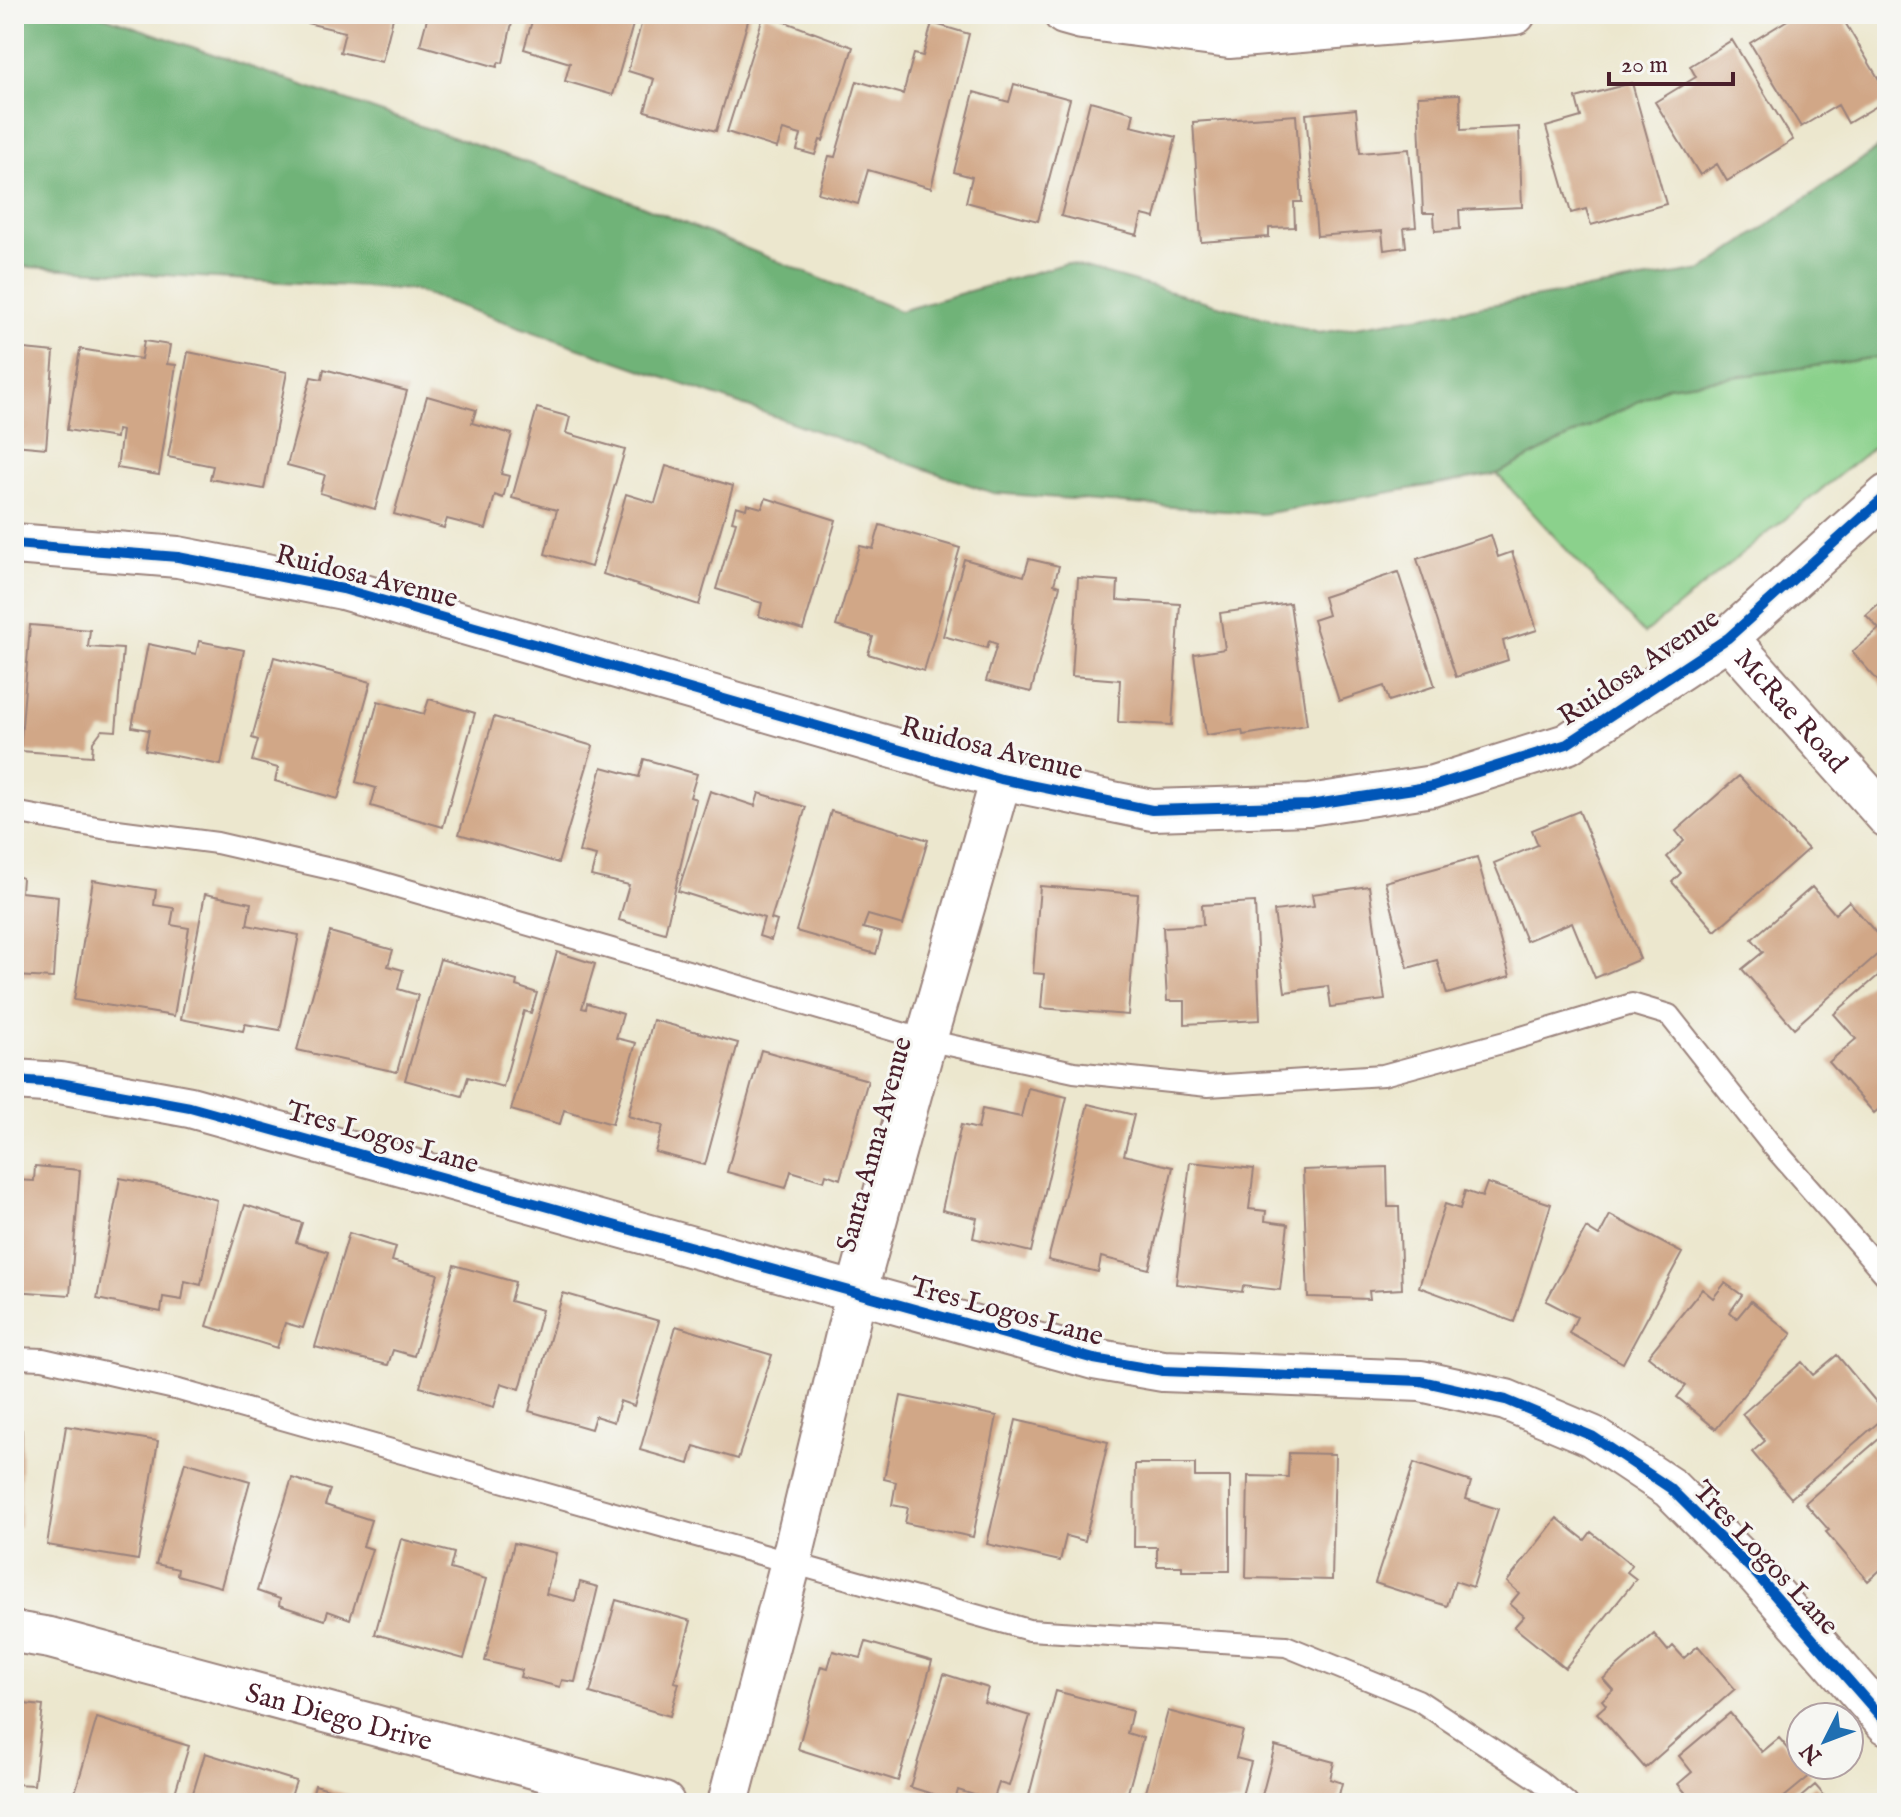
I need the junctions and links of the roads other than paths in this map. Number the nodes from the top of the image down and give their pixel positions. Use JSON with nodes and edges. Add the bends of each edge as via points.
{"nodes":[{"id":1,"x":1064,"y":14,"type":"edge"},
{"id":2,"x":1515,"y":14,"type":"edge"},
{"id":3,"x":1887,"y":495,"type":"edge"},
{"id":4,"x":14,"y":544,"type":"edge"},
{"id":5,"x":1728,"y":638,"type":"junction"},
{"id":6,"x":1001,"y":779,"type":"junction"},
{"id":7,"x":14,"y":812,"type":"edge"},
{"id":8,"x":1887,"y":817,"type":"edge"},
{"id":9,"x":926,"y":1040,"type":"junction"},
{"id":10,"x":14,"y":1080,"type":"edge"},
{"id":11,"x":1887,"y":1277,"type":"edge"},
{"id":12,"x":856,"y":1294,"type":"junction"},
{"id":13,"x":14,"y":1358,"type":"edge"},
{"id":14,"x":791,"y":1562,"type":"junction"},
{"id":15,"x":14,"y":1632,"type":"edge"},
{"id":16,"x":1887,"y":1724,"type":"edge"},
{"id":17,"x":664,"y":1803,"type":"edge"},
{"id":18,"x":728,"y":1803,"type":"edge"},
{"id":19,"x":1567,"y":1803,"type":"edge"}],
"edges":[{"from":1,"to":2,"type":"street","via":[[1229,38]]},
{"from":3,"to":5,"type":"street","name":"Ruidosa Avenue"},
{"from":4,"to":6,"type":"street","name":"Ruidosa Avenue","via":[[178,557],[343,589]]},
{"from":5,"to":6,"type":"street","name":"Ruidosa Avenue","via":[[1567,744],[1433,786],[1309,805],[1152,810]]},
{"from":5,"to":8,"type":"street","name":"McRae Road"},
{"from":6,"to":9,"type":"street","name":"Santa Anna Avenue"},
{"from":7,"to":9,"type":"lane","via":[[217,843],[353,874]]},
{"from":9,"to":11,"type":"lane","via":[[1074,1072],[1208,1086],[1383,1075],[1632,1004],[1669,1015],[1770,1143]]},
{"from":9,"to":12,"type":"street","name":"Santa Anna Avenue"},
{"from":10,"to":12,"type":"street","name":"Tres Logos Lane","via":[[60,1083],[190,1107]]},
{"from":12,"to":14,"type":"street","name":"Santa Anna Avenue"},
{"from":12,"to":16,"type":"street","name":"Tres Logos Lane","via":[[1094,1359],[1163,1371],[1421,1381],[1506,1400],[1592,1436],[1670,1488],[1756,1574]]},
{"from":13,"to":14,"type":"lane","via":[[43,1359],[179,1390]]},
{"from":14,"to":18,"type":"street","name":"Santa Anna Avenue"},
{"from":14,"to":19,"type":"lane","via":[[1029,1630],[1286,1646],[1418,1700]]},
{"from":15,"to":17,"type":"street","name":"San Diego Drive"}]}
